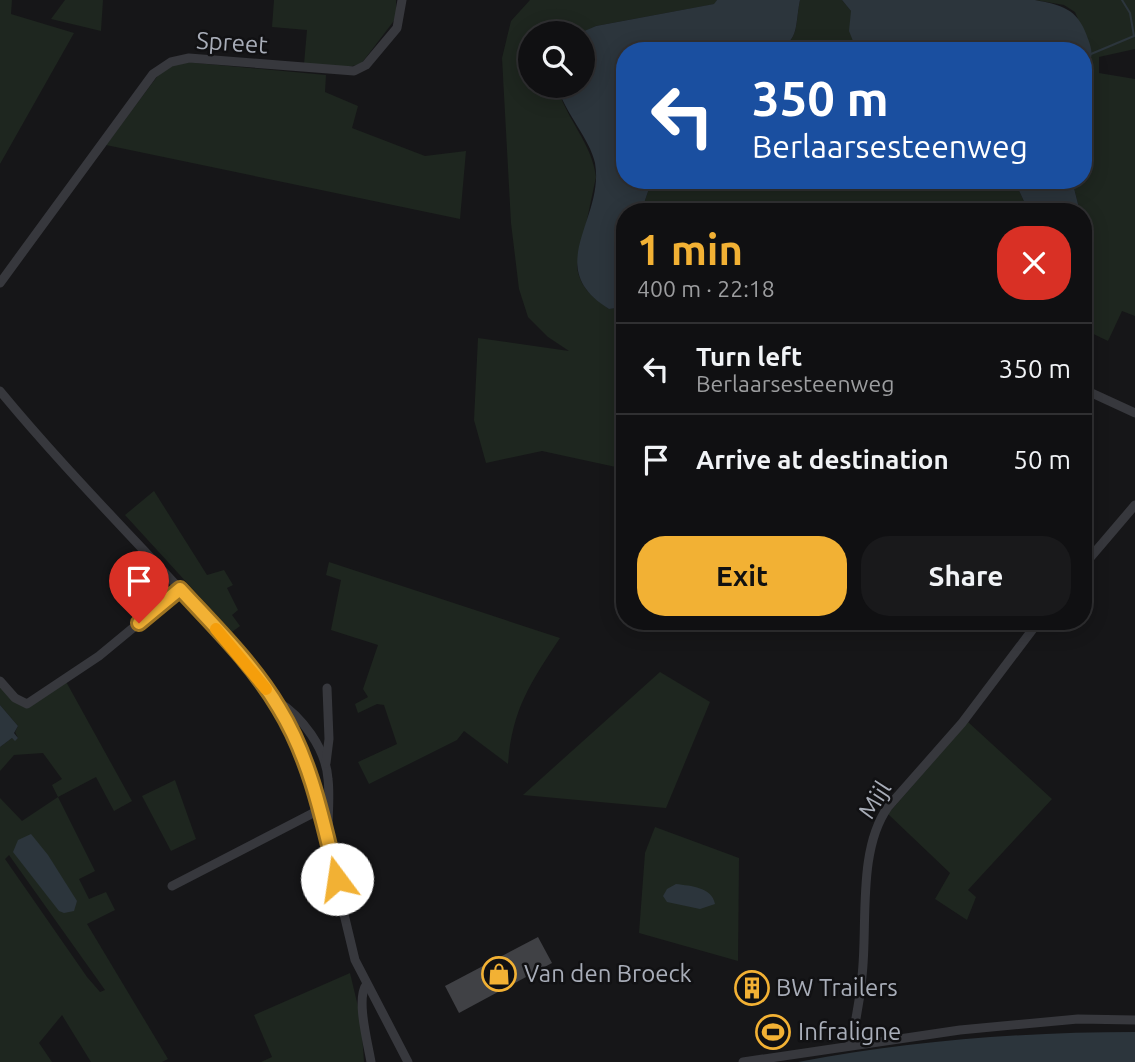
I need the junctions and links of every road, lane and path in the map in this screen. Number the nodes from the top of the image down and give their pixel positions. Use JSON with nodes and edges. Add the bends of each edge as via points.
{"nodes":[{"id":1,"x":402,"y":0,"type":"edge"},
{"id":2,"x":0,"y":282,"type":"edge"},
{"id":3,"x":0,"y":391,"type":"edge"},
{"id":4,"x":1092,"y":393,"type":"edge"},
{"id":5,"x":1135,"y":413,"type":"edge"},
{"id":6,"x":1135,"y":505,"type":"edge"},
{"id":7,"x":1092,"y":555,"type":"edge"},
{"id":8,"x":180,"y":589,"type":"junction"},
{"id":9,"x":1032,"y":630,"type":"edge"},
{"id":10,"x":0,"y":681,"type":"edge"},
{"id":11,"x":327,"y":688,"type":"dead end"},
{"id":12,"x":274,"y":700,"type":"junction"},
{"id":13,"x":326,"y":765,"type":"junction"},
{"id":14,"x":319,"y":810,"type":"junction"},
{"id":15,"x":328,"y":845,"type":"junction"},
{"id":16,"x":172,"y":886,"type":"dead end"},
{"id":17,"x":366,"y":985,"type":"junction"},
{"id":18,"x":1135,"y":1020,"type":"edge"},
{"id":19,"x":850,"y":1044,"type":"junction"},
{"id":20,"x":371,"y":1062,"type":"edge"},
{"id":21,"x":408,"y":1062,"type":"edge"},
{"id":22,"x":743,"y":1062,"type":"edge"}],
"edges":[{"from":1,"to":2,"type":"street","name":"Spreet","via":[[397,28],[366,65],[354,71],[189,58],[164,65]]},
{"from":3,"to":8,"type":"street"},
{"from":4,"to":5,"type":"street"},
{"from":6,"to":7,"type":"street"},
{"from":8,"to":10,"type":"street","via":[[99,656],[27,704]]},
{"from":8,"to":12,"type":"street"},
{"from":9,"to":19,"type":"street","name":"Mijl","via":[[985,695],[879,822],[869,869],[862,975]]},
{"from":11,"to":13,"type":"street"},
{"from":12,"to":13,"type":"street","via":[[297,716]]},
{"from":12,"to":14,"type":"street","via":[[304,759]]},
{"from":13,"to":15,"type":"street"},
{"from":14,"to":15,"type":"street"},
{"from":14,"to":16,"type":"street"},
{"from":15,"to":17,"type":"street","via":[[352,950]]},
{"from":17,"to":20,"type":"street","via":[[362,1003]]},
{"from":17,"to":21,"type":"street"},
{"from":18,"to":19,"type":"street","via":[[1078,1018]]},
{"from":19,"to":22,"type":"street"}]}
